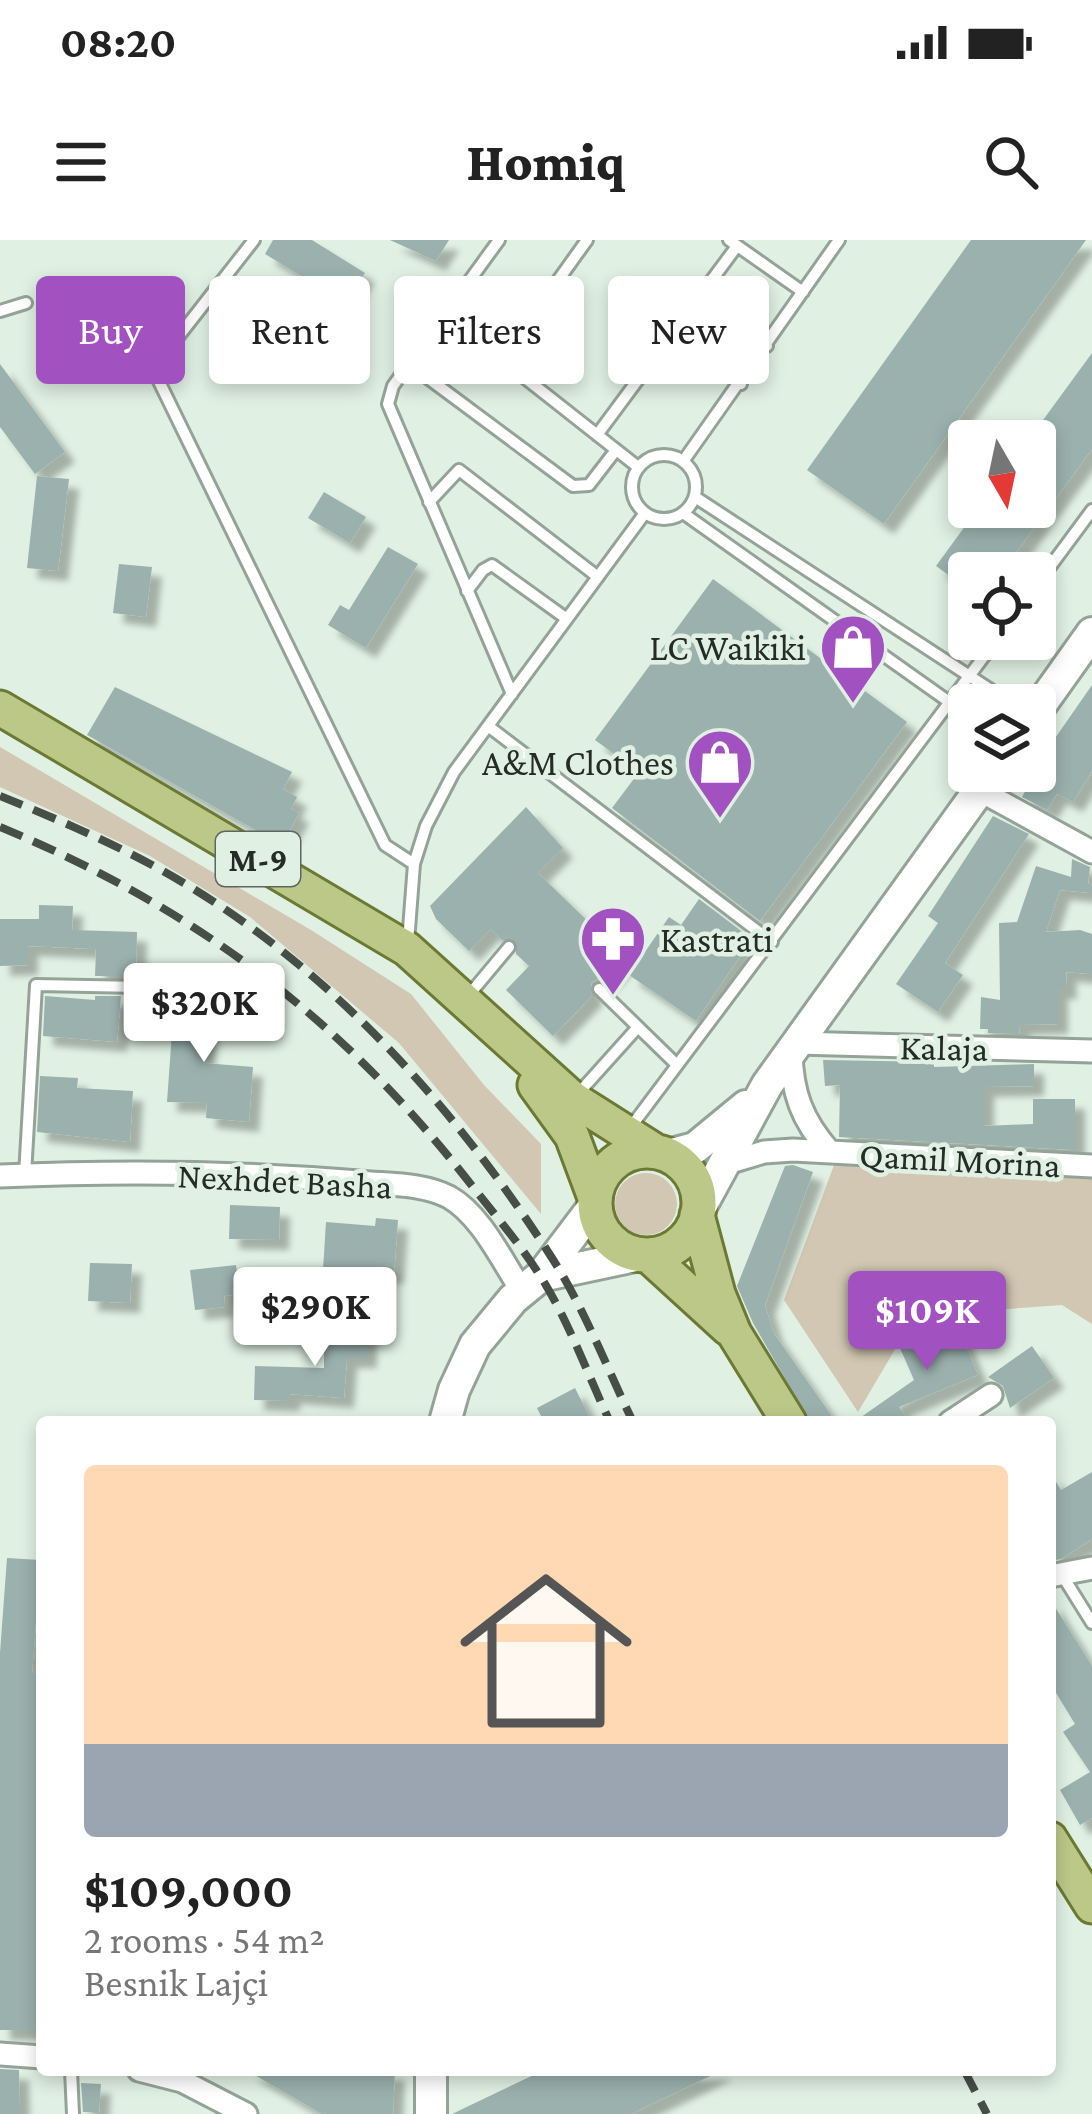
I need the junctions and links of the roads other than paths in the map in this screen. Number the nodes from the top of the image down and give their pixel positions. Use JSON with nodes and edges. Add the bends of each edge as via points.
{"nodes":[{"id":1,"x":254,"y":240,"type":"edge"},
{"id":2,"x":500,"y":240,"type":"edge"},
{"id":3,"x":587,"y":240,"type":"edge"},
{"id":4,"x":834,"y":242,"type":"edge"},
{"id":5,"x":733,"y":243,"type":"edge"},
{"id":6,"x":474,"y":276,"type":"edge"},
{"id":7,"x":561,"y":276,"type":"edge"},
{"id":8,"x":712,"y":276,"type":"edge"},
{"id":9,"x":803,"y":292,"type":"junction"},
{"id":10,"x":26,"y":303,"type":"dead end"},
{"id":11,"x":0,"y":311,"type":"edge"},
{"id":12,"x":769,"y":343,"type":"edge"},
{"id":13,"x":394,"y":384,"type":"edge"},
{"id":14,"x":436,"y":384,"type":"edge"},
{"id":15,"x":532,"y":384,"type":"edge"},
{"id":16,"x":634,"y":384,"type":"edge"},
{"id":17,"x":741,"y":384,"type":"edge"},
{"id":18,"x":597,"y":435,"type":"junction"},
{"id":19,"x":616,"y":450,"type":"junction"},
{"id":20,"x":684,"y":460,"type":"junction"},
{"id":21,"x":638,"y":467,"type":"junction"},
{"id":22,"x":695,"y":497,"type":"junction"},
{"id":23,"x":429,"y":502,"type":"junction"},
{"id":24,"x":1092,"y":510,"type":"edge"},
{"id":25,"x":645,"y":513,"type":"junction"},
{"id":26,"x":683,"y":513,"type":"junction"},
{"id":27,"x":1056,"y":559,"type":"edge"},
{"id":28,"x":598,"y":577,"type":"junction"},
{"id":29,"x":467,"y":591,"type":"junction"},
{"id":30,"x":567,"y":620,"type":"junction"},
{"id":31,"x":1092,"y":633,"type":"edge"},
{"id":32,"x":982,"y":660,"type":"edge"},
{"id":33,"x":970,"y":676,"type":"junction"},
{"id":34,"x":964,"y":684,"type":"edge"},
{"id":35,"x":982,"y":684,"type":"edge"},
{"id":36,"x":1055,"y":684,"type":"edge"},
{"id":37,"x":512,"y":694,"type":"junction"},
{"id":38,"x":948,"y":701,"type":"edge"},
{"id":39,"x":948,"y":705,"type":"edge"},
{"id":40,"x":0,"y":708,"type":"edge"},
{"id":41,"x":488,"y":726,"type":"junction"},
{"id":42,"x":978,"y":792,"type":"edge"},
{"id":43,"x":1002,"y":792,"type":"edge"},
{"id":44,"x":1092,"y":852,"type":"edge"},
{"id":45,"x":414,"y":864,"type":"junction"},
{"id":46,"x":772,"y":942,"type":"junction"},
{"id":47,"x":509,"y":946,"type":"dead end"},
{"id":48,"x":407,"y":949,"type":"junction"},
{"id":49,"x":140,"y":987,"type":"dead end"},
{"id":50,"x":599,"y":988,"type":"dead end"},
{"id":51,"x":465,"y":1001,"type":"junction"},
{"id":52,"x":638,"y":1027,"type":"junction"},
{"id":53,"x":499,"y":1035,"type":"junction"},
{"id":54,"x":794,"y":1048,"type":"junction"},
{"id":55,"x":1092,"y":1051,"type":"edge"},
{"id":56,"x":675,"y":1064,"type":"junction"},
{"id":57,"x":767,"y":1085,"type":"junction"},
{"id":58,"x":573,"y":1099,"type":"junction"},
{"id":59,"x":625,"y":1135,"type":"junction"},
{"id":60,"x":829,"y":1151,"type":"junction"},
{"id":61,"x":662,"y":1153,"type":"junction"},
{"id":62,"x":724,"y":1164,"type":"junction"},
{"id":63,"x":1092,"y":1166,"type":"edge"},
{"id":64,"x":25,"y":1174,"type":"junction"},
{"id":65,"x":0,"y":1176,"type":"edge"},
{"id":66,"x":594,"y":1200,"type":"junction"},
{"id":67,"x":698,"y":1213,"type":"junction"},
{"id":68,"x":644,"y":1255,"type":"junction"},
{"id":69,"x":531,"y":1284,"type":"junction"},
{"id":70,"x":734,"y":1333,"type":"junction"},
{"id":71,"x":991,"y":1395,"type":"dead end"},
{"id":72,"x":447,"y":1416,"type":"edge"},
{"id":73,"x":785,"y":1416,"type":"edge"},
{"id":74,"x":959,"y":1416,"type":"edge"},
{"id":75,"x":1092,"y":1568,"type":"edge"},
{"id":76,"x":1056,"y":1575,"type":"edge"},
{"id":77,"x":1092,"y":1623,"type":"edge"},
{"id":78,"x":1056,"y":1849,"type":"edge"},
{"id":79,"x":1092,"y":1906,"type":"edge"},
{"id":80,"x":0,"y":2054,"type":"edge"},
{"id":81,"x":36,"y":2057,"type":"edge"},
{"id":82,"x":71,"y":2076,"type":"edge"},
{"id":83,"x":162,"y":2076,"type":"edge"},
{"id":84,"x":431,"y":2076,"type":"edge"},
{"id":85,"x":73,"y":2114,"type":"edge"},
{"id":86,"x":246,"y":2114,"type":"edge"},
{"id":87,"x":431,"y":2114,"type":"edge"}],
"edges":[{"from":1,"to":45,"type":"lane","via":[[153,369],[385,845]]},
{"from":2,"to":6,"type":"lane"},
{"from":3,"to":7,"type":"lane"},
{"from":4,"to":9,"type":"lane"},
{"from":5,"to":8,"type":"lane"},
{"from":5,"to":9,"type":"lane"},
{"from":9,"to":12,"type":"lane"},
{"from":10,"to":11,"type":"lane"},
{"from":13,"to":23,"type":"lane","via":[[388,404]]},
{"from":14,"to":19,"type":"lane","via":[[573,486],[589,485]]},
{"from":15,"to":18,"type":"lane"},
{"from":16,"to":18,"type":"lane"},
{"from":17,"to":20,"type":"lane"},
{"from":18,"to":19,"type":"lane"},
{"from":19,"to":21,"type":"lane"},
{"from":20,"to":21,"type":"lane","via":[[654,455]]},
{"from":20,"to":22,"type":"lane"},
{"from":21,"to":25,"type":"lane","via":[[631,486]]},
{"from":22,"to":26,"type":"lane"},
{"from":22,"to":33,"type":"lane"},
{"from":23,"to":28,"type":"lane","via":[[459,470]]},
{"from":23,"to":29,"type":"lane"},
{"from":24,"to":27,"type":"lane"},
{"from":25,"to":26,"type":"lane"},
{"from":25,"to":28,"type":"lane"},
{"from":26,"to":38,"type":"lane"},
{"from":28,"to":30,"type":"lane"},
{"from":29,"to":30,"type":"lane","via":[[491,565]]},
{"from":29,"to":37,"type":"lane"},
{"from":30,"to":37,"type":"lane"},
{"from":31,"to":36,"type":"street"},
{"from":32,"to":33,"type":"lane"},
{"from":33,"to":34,"type":"lane"},
{"from":33,"to":35,"type":"lane"},
{"from":37,"to":41,"type":"lane"},
{"from":39,"to":46,"type":"lane"},
{"from":40,"to":48,"type":"main road","number":"M-9"},
{"from":41,"to":45,"type":"lane","via":[[454,772]]},
{"from":41,"to":46,"type":"lane"},
{"from":42,"to":54,"type":"street"},
{"from":43,"to":44,"type":"street"},
{"from":45,"to":48,"type":"lane"},
{"from":46,"to":56,"type":"lane"},
{"from":47,"to":51,"type":"lane"},
{"from":48,"to":51,"type":"main road","number":"M-9"},
{"from":49,"to":64,"type":"lane","via":[[36,986]]},
{"from":50,"to":52,"type":"lane"},
{"from":51,"to":53,"type":"main road","number":"M-9"},
{"from":52,"to":56,"type":"lane"},
{"from":52,"to":58,"type":"lane"},
{"from":53,"to":58,"type":"main road","number":"M-9"},
{"from":53,"to":66,"type":"main road","number":"M-9","via":[[561,1117]]},
{"from":54,"to":55,"type":"street","name":"Kalaja"},
{"from":54,"to":57,"type":"street"},
{"from":54,"to":60,"type":"street","name":"Qamil Morina","via":[[798,1105]]},
{"from":56,"to":59,"type":"lane"},
{"from":57,"to":61,"type":"street","via":[[695,1148]]},
{"from":57,"to":62,"type":"street"},
{"from":58,"to":59,"type":"main road","number":"M-9"},
{"from":59,"to":61,"type":"main road","number":"M-9"},
{"from":60,"to":62,"type":"street","name":"Qamil Morina","via":[[764,1152]]},
{"from":60,"to":63,"type":"street","name":"Qamil Morina"},
{"from":61,"to":66,"type":"main road","via":[[616,1161]]},
{"from":61,"to":67,"type":"main road","number":"M-9","via":[[689,1172]]},
{"from":62,"to":67,"type":"street"},
{"from":64,"to":65,"type":"street","name":"Nexhdet Basha"},
{"from":64,"to":69,"type":"street","name":"Nexhdet Basha","via":[[185,1173],[427,1188],[453,1199]]},
{"from":66,"to":68,"type":"main road","number":"M-9","via":[[604,1234]]},
{"from":66,"to":69,"type":"street"},
{"from":67,"to":68,"type":"main road","via":[[679,1244]]},
{"from":67,"to":70,"type":"main road","number":"M-9"},
{"from":68,"to":69,"type":"street","via":[[558,1270]]},
{"from":68,"to":70,"type":"main road","number":"M-9"},
{"from":69,"to":72,"type":"street","via":[[475,1345]]},
{"from":70,"to":73,"type":"main road","number":"M-9"},
{"from":71,"to":74,"type":"street"},
{"from":75,"to":76,"type":"street"},
{"from":76,"to":77,"type":"lane"},
{"from":78,"to":79,"type":"main road"},
{"from":80,"to":81,"type":"street"},
{"from":82,"to":85,"type":"lane"},
{"from":83,"to":86,"type":"street"},
{"from":84,"to":87,"type":"street"}]}
